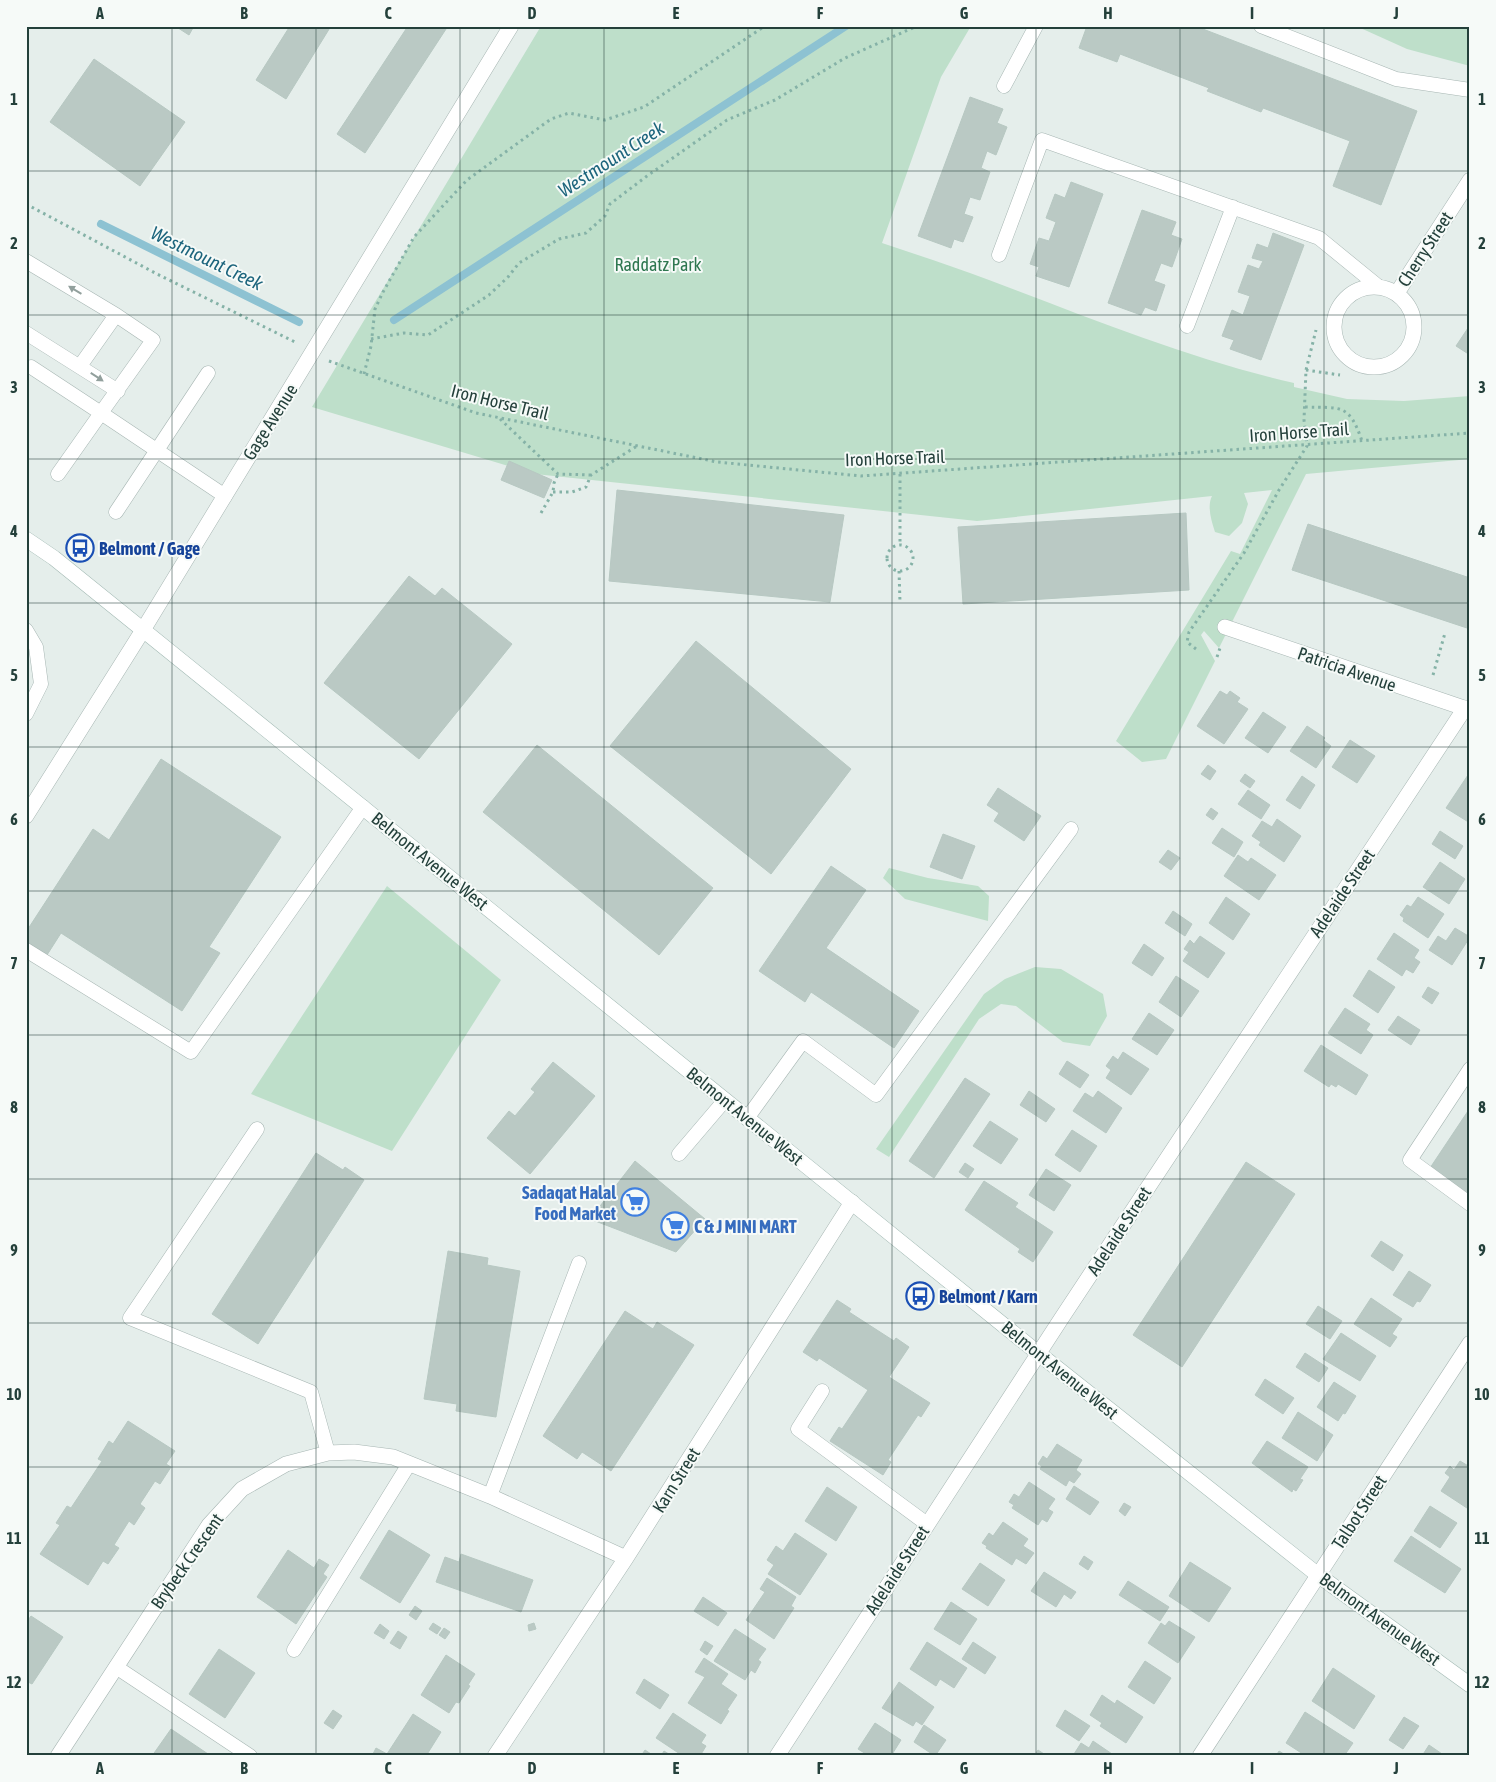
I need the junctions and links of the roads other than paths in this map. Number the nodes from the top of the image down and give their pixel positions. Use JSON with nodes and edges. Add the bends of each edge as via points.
{"nodes":[{"id":1,"x":511,"y":26,"type":"edge"},
{"id":2,"x":1036,"y":26,"type":"edge"},
{"id":3,"x":1261,"y":26,"type":"edge"},
{"id":4,"x":1004,"y":86,"type":"dead end"},
{"id":5,"x":1470,"y":90,"type":"edge"},
{"id":6,"x":1470,"y":180,"type":"edge"},
{"id":7,"x":1233,"y":207,"type":"junction"},
{"id":8,"x":999,"y":255,"type":"dead end"},
{"id":9,"x":26,"y":261,"type":"edge"},
{"id":10,"x":1379,"y":287,"type":"junction"},
{"id":11,"x":1397,"y":293,"type":"junction"},
{"id":12,"x":116,"y":316,"type":"junction"},
{"id":13,"x":1187,"y":326,"type":"dead end"},
{"id":14,"x":26,"y":333,"type":"edge"},
{"id":15,"x":80,"y":366,"type":"junction"},
{"id":16,"x":30,"y":367,"type":"dead end"},
{"id":17,"x":208,"y":373,"type":"dead end"},
{"id":18,"x":118,"y":391,"type":"junction"},
{"id":19,"x":101,"y":413,"type":"junction"},
{"id":20,"x":157,"y":451,"type":"junction"},
{"id":21,"x":58,"y":474,"type":"dead end"},
{"id":22,"x":225,"y":496,"type":"junction"},
{"id":23,"x":116,"y":512,"type":"dead end"},
{"id":24,"x":26,"y":539,"type":"edge"},
{"id":25,"x":1224,"y":627,"type":"dead end"},
{"id":26,"x":26,"y":630,"type":"edge"},
{"id":27,"x":143,"y":630,"type":"junction"},
{"id":28,"x":1467,"y":709,"type":"edge"},
{"id":29,"x":26,"y":714,"type":"edge"},
{"id":30,"x":363,"y":807,"type":"junction"},
{"id":31,"x":26,"y":816,"type":"edge"},
{"id":32,"x":1071,"y":829,"type":"dead end"},
{"id":33,"x":26,"y":950,"type":"edge"},
{"id":34,"x":1470,"y":1069,"type":"edge"},
{"id":35,"x":725,"y":1100,"type":"junction"},
{"id":36,"x":748,"y":1117,"type":"junction"},
{"id":37,"x":258,"y":1129,"type":"dead end"},
{"id":38,"x":679,"y":1154,"type":"dead end"},
{"id":39,"x":852,"y":1202,"type":"junction"},
{"id":40,"x":1470,"y":1204,"type":"edge"},
{"id":41,"x":579,"y":1263,"type":"dead end"},
{"id":42,"x":1470,"y":1343,"type":"edge"},
{"id":43,"x":1038,"y":1353,"type":"junction"},
{"id":44,"x":822,"y":1391,"type":"dead end"},
{"id":45,"x":328,"y":1453,"type":"junction"},
{"id":46,"x":409,"y":1464,"type":"junction"},
{"id":47,"x":490,"y":1496,"type":"junction"},
{"id":48,"x":928,"y":1524,"type":"junction"},
{"id":49,"x":626,"y":1558,"type":"junction"},
{"id":50,"x":1318,"y":1575,"type":"junction"},
{"id":51,"x":294,"y":1650,"type":"dead end"},
{"id":52,"x":116,"y":1666,"type":"junction"},
{"id":53,"x":1470,"y":1685,"type":"edge"},
{"id":54,"x":58,"y":1756,"type":"edge"},
{"id":55,"x":250,"y":1756,"type":"edge"},
{"id":56,"x":495,"y":1756,"type":"edge"},
{"id":57,"x":777,"y":1756,"type":"edge"},
{"id":58,"x":1200,"y":1756,"type":"edge"}],
"edges":[{"from":1,"to":22,"type":"street","name":"Gage Avenue"},
{"from":2,"to":4,"type":"lane"},
{"from":3,"to":5,"type":"lane","via":[[1396,79]]},
{"from":6,"to":11,"type":"street","name":"Cherry Street"},
{"from":7,"to":8,"type":"lane","via":[[1042,140]]},
{"from":7,"to":10,"type":"lane","via":[[1319,238]]},
{"from":7,"to":13,"type":"lane"},
{"from":12,"to":9,"type":"lane","one_way":true},
{"from":10,"to":11,"type":"street","name":"Cherry Street"},
{"from":10,"to":11,"type":"street","name":"Cherry Street","via":[[1352,293],[1336,314],[1336,342],[1354,362],[1367,367],[1381,367],[1394,362],[1405,354],[1412,342],[1413,315],[1407,302]]},
{"from":12,"to":15,"type":"lane"},
{"from":12,"to":18,"type":"lane","via":[[153,340]]},
{"from":14,"to":15,"type":"lane"},
{"from":15,"to":18,"type":"lane","one_way":true},
{"from":16,"to":19,"type":"lane"},
{"from":17,"to":20,"type":"lane"},
{"from":18,"to":19,"type":"lane"},
{"from":19,"to":20,"type":"lane"},
{"from":19,"to":21,"type":"lane"},
{"from":20,"to":22,"type":"lane"},
{"from":20,"to":23,"type":"lane"},
{"from":22,"to":27,"type":"street","name":"Gage Avenue"},
{"from":24,"to":27,"type":"street","name":"Belmont Avenue West"},
{"from":25,"to":28,"type":"street","name":"Patricia Avenue"},
{"from":26,"to":29,"type":"lane","via":[[36,647],[41,684]]},
{"from":27,"to":30,"type":"street","name":"Belmont Avenue West"},
{"from":27,"to":31,"type":"street","name":"Gage Avenue"},
{"from":28,"to":43,"type":"street","name":"Adelaide Street"},
{"from":30,"to":33,"type":"lane","via":[[191,1052]]},
{"from":30,"to":35,"type":"street","name":"Belmont Avenue West"},
{"from":32,"to":36,"type":"lane","via":[[876,1095],[803,1041]]},
{"from":34,"to":40,"type":"lane","via":[[1410,1160]]},
{"from":35,"to":36,"type":"street","name":"Belmont Avenue West"},
{"from":35,"to":38,"type":"lane"},
{"from":36,"to":39,"type":"street","name":"Belmont Avenue West"},
{"from":37,"to":45,"type":"lane","via":[[130,1318],[310,1392]]},
{"from":39,"to":43,"type":"street","name":"Belmont Avenue West"},
{"from":39,"to":49,"type":"street","name":"Karn Street"},
{"from":41,"to":47,"type":"lane"},
{"from":42,"to":50,"type":"street","name":"Talbot Street"},
{"from":43,"to":48,"type":"street","name":"Adelaide Street"},
{"from":43,"to":50,"type":"street","name":"Belmont Avenue West"},
{"from":44,"to":48,"type":"lane","via":[[798,1429]]},
{"from":45,"to":46,"type":"street","name":"Brybeck Crescent","via":[[354,1452],[393,1457]]},
{"from":45,"to":52,"type":"street","name":"Brybeck Crescent","via":[[286,1464],[242,1489],[209,1525]]},
{"from":46,"to":47,"type":"street","name":"Brybeck Crescent"},
{"from":46,"to":51,"type":"lane"},
{"from":47,"to":49,"type":"street","name":"Brybeck Crescent"},
{"from":48,"to":57,"type":"street","name":"Adelaide Street"},
{"from":49,"to":56,"type":"street","name":"Karn Street"},
{"from":50,"to":53,"type":"street","name":"Belmont Avenue West"},
{"from":50,"to":58,"type":"street","name":"Talbot Street"},
{"from":52,"to":54,"type":"street","name":"Brybeck Crescent"},
{"from":52,"to":55,"type":"lane"}]}
